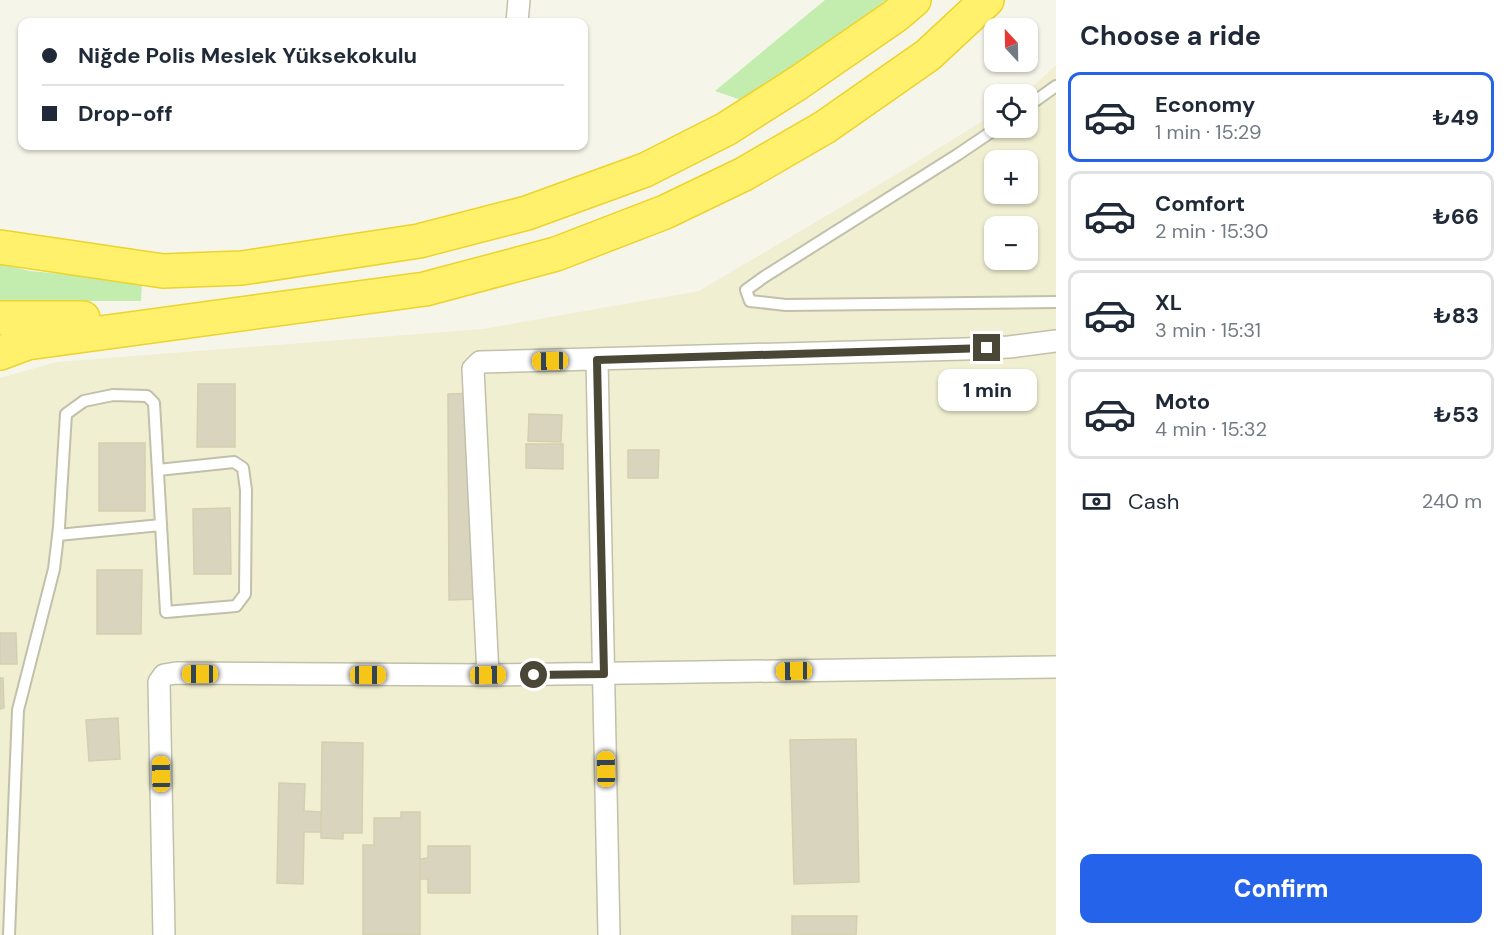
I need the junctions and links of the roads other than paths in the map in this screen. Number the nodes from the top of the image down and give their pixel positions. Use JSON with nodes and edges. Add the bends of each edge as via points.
{"nodes":[{"id":1,"x":519,"y":0,"type":"edge"},
{"id":2,"x":914,"y":0,"type":"edge"},
{"id":3,"x":987,"y":0,"type":"edge"},
{"id":4,"x":517,"y":18,"type":"edge"},
{"id":5,"x":1056,"y":86,"type":"edge"},
{"id":6,"x":1038,"y":99,"type":"edge"},
{"id":7,"x":984,"y":137,"type":"edge"},
{"id":8,"x":0,"y":224,"type":"edge"},
{"id":9,"x":419,"y":241,"type":"junction"},
{"id":10,"x":0,"y":247,"type":"edge"},
{"id":11,"x":1056,"y":302,"type":"edge"},
{"id":12,"x":0,"y":318,"type":"edge"},
{"id":13,"x":217,"y":318,"type":"junction"},
{"id":14,"x":1056,"y":341,"type":"edge"},
{"id":15,"x":0,"y":353,"type":"edge"},
{"id":16,"x":597,"y":360,"type":"junction"},
{"id":17,"x":158,"y":470,"type":"junction"},
{"id":18,"x":161,"y":525,"type":"junction"},
{"id":19,"x":58,"y":534,"type":"junction"},
{"id":20,"x":1056,"y":667,"type":"edge"},
{"id":21,"x":604,"y":674,"type":"junction"},
{"id":22,"x":488,"y":675,"type":"junction"},
{"id":23,"x":9,"y":935,"type":"edge"},
{"id":24,"x":164,"y":935,"type":"edge"},
{"id":25,"x":609,"y":935,"type":"edge"}],
"edges":[{"from":1,"to":4,"type":"street"},
{"from":2,"to":9,"type":"highway","via":[[735,123],[645,170],[527,213]]},
{"from":3,"to":13,"type":"highway","via":[[928,55],[825,127],[744,174],[665,212],[556,254],[425,289]]},
{"from":5,"to":6,"type":"lane"},
{"from":7,"to":11,"type":"lane","via":[[764,277],[746,290],[750,301],[786,305]]},
{"from":8,"to":9,"type":"highway","via":[[54,243],[182,257],[262,256]]},
{"from":9,"to":10,"type":"highway","via":[[242,268],[163,271]]},
{"from":12,"to":13,"type":"highway"},
{"from":13,"to":15,"type":"highway","via":[[27,343]]},
{"from":14,"to":16,"type":"street","via":[[1009,347]]},
{"from":16,"to":21,"type":"street"},
{"from":16,"to":22,"type":"street","via":[[480,362],[473,369]]},
{"from":17,"to":18,"type":"lane"},
{"from":17,"to":18,"type":"lane","via":[[234,462],[243,468],[245,594],[236,606],[166,612]]},
{"from":17,"to":19,"type":"lane","via":[[154,403],[147,396],[113,395],[84,401],[66,414]]},
{"from":18,"to":19,"type":"lane"},
{"from":19,"to":23,"type":"lane","via":[[54,568],[18,710]]},
{"from":20,"to":21,"type":"street"},
{"from":21,"to":22,"type":"street"},
{"from":21,"to":25,"type":"street"},
{"from":22,"to":24,"type":"street","via":[[165,675],[159,682]]}]}
